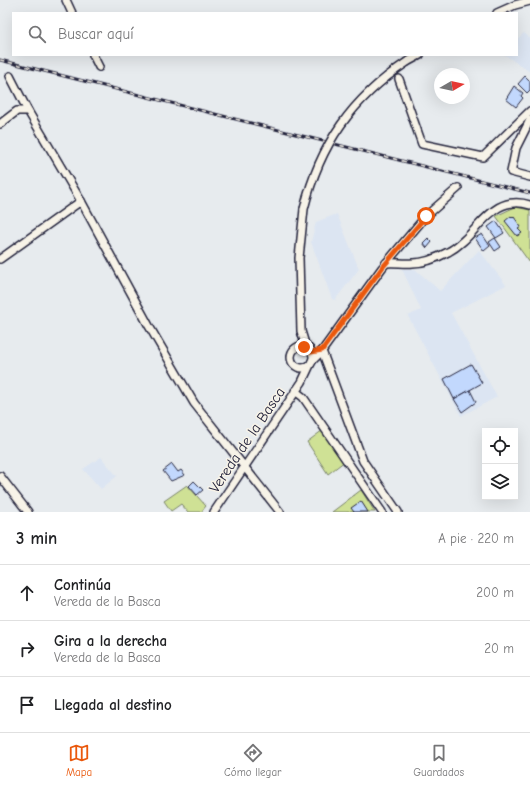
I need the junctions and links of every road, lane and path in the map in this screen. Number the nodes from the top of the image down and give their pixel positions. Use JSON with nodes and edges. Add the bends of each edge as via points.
{"nodes":[{"id":1,"x":66,"y":0,"type":"edge"},
{"id":2,"x":530,"y":1,"type":"edge"},
{"id":3,"x":72,"y":12,"type":"edge"},
{"id":4,"x":498,"y":12,"type":"edge"},
{"id":5,"x":94,"y":56,"type":"edge"},
{"id":6,"x":418,"y":56,"type":"edge"},
{"id":7,"x":99,"y":67,"type":"dead end"},
{"id":8,"x":10,"y":76,"type":"dead end"},
{"id":9,"x":399,"y":80,"type":"dead end"},
{"id":10,"x":28,"y":111,"type":"junction"},
{"id":11,"x":530,"y":112,"type":"edge"},
{"id":12,"x":530,"y":120,"type":"edge"},
{"id":13,"x":0,"y":124,"type":"edge"},
{"id":14,"x":530,"y":177,"type":"edge"},
{"id":15,"x":458,"y":188,"type":"dead end"},
{"id":16,"x":81,"y":201,"type":"junction"},
{"id":17,"x":530,"y":205,"type":"edge"},
{"id":18,"x":0,"y":259,"type":"edge"},
{"id":19,"x":386,"y":263,"type":"junction"},
{"id":20,"x":301,"y":331,"type":"junction"},
{"id":21,"x":296,"y":348,"type":"junction"},
{"id":22,"x":322,"y":350,"type":"junction"},
{"id":23,"x":310,"y":351,"type":"junction"},
{"id":24,"x":311,"y":363,"type":"junction"},
{"id":25,"x":297,"y":367,"type":"junction"},
{"id":26,"x":302,"y":382,"type":"junction"},
{"id":27,"x":295,"y":391,"type":"junction"},
{"id":28,"x":245,"y":465,"type":"junction"},
{"id":29,"x":0,"y":476,"type":"edge"},
{"id":30,"x":28,"y":512,"type":"edge"},
{"id":31,"x":214,"y":512,"type":"edge"},
{"id":32,"x":280,"y":512,"type":"edge"},
{"id":33,"x":382,"y":512,"type":"edge"},
{"id":34,"x":398,"y":512,"type":"edge"}],
"edges":[{"from":1,"to":3,"type":"street"},
{"from":2,"to":4,"type":"street","via":[[515,4]]},
{"from":5,"to":7,"type":"street"},
{"from":6,"to":20,"type":"street","bridge":true,"via":[[372,88],[338,127],[317,166],[304,209],[299,258]]},
{"from":8,"to":10,"type":"street"},
{"from":9,"to":11,"type":"street","via":[[422,144],[483,157]]},
{"from":10,"to":13,"type":"street","via":[[17,111]]},
{"from":10,"to":16,"type":"street"},
{"from":12,"to":14,"type":"street","via":[[516,148],[511,172]]},
{"from":15,"to":19,"type":"street","name":"Vereda de la Basca","via":[[426,216]]},
{"from":16,"to":18,"type":"street"},
{"from":16,"to":28,"type":"street","via":[[148,326],[194,403]]},
{"from":17,"to":19,"type":"street","via":[[515,202],[500,206],[450,252],[414,263]]},
{"from":19,"to":22,"type":"street","name":"Vereda de la Basca"},
{"from":20,"to":21,"type":"street"},
{"from":20,"to":23,"type":"street"},
{"from":21,"to":23,"type":"street","via":[[301,346]]},
{"from":21,"to":25,"type":"street","via":[[291,358]]},
{"from":22,"to":23,"type":"street"},
{"from":22,"to":24,"type":"street","name":"Vereda de la Basca"},
{"from":22,"to":34,"type":"street","via":[[363,461]]},
{"from":23,"to":24,"type":"street"},
{"from":24,"to":25,"type":"street","via":[[304,368]]},
{"from":24,"to":26,"type":"street","name":"Vereda de la Basca"},
{"from":25,"to":26,"type":"street","name":"Vereda de la Basca"},
{"from":26,"to":27,"type":"street","name":"Vereda de la Basca"},
{"from":27,"to":28,"type":"street","name":"Vereda de la Basca"},
{"from":27,"to":33,"type":"street","via":[[303,397]]},
{"from":28,"to":31,"type":"street","name":"Vereda de la Basca"},
{"from":28,"to":32,"type":"street"},
{"from":29,"to":30,"type":"street"}]}
